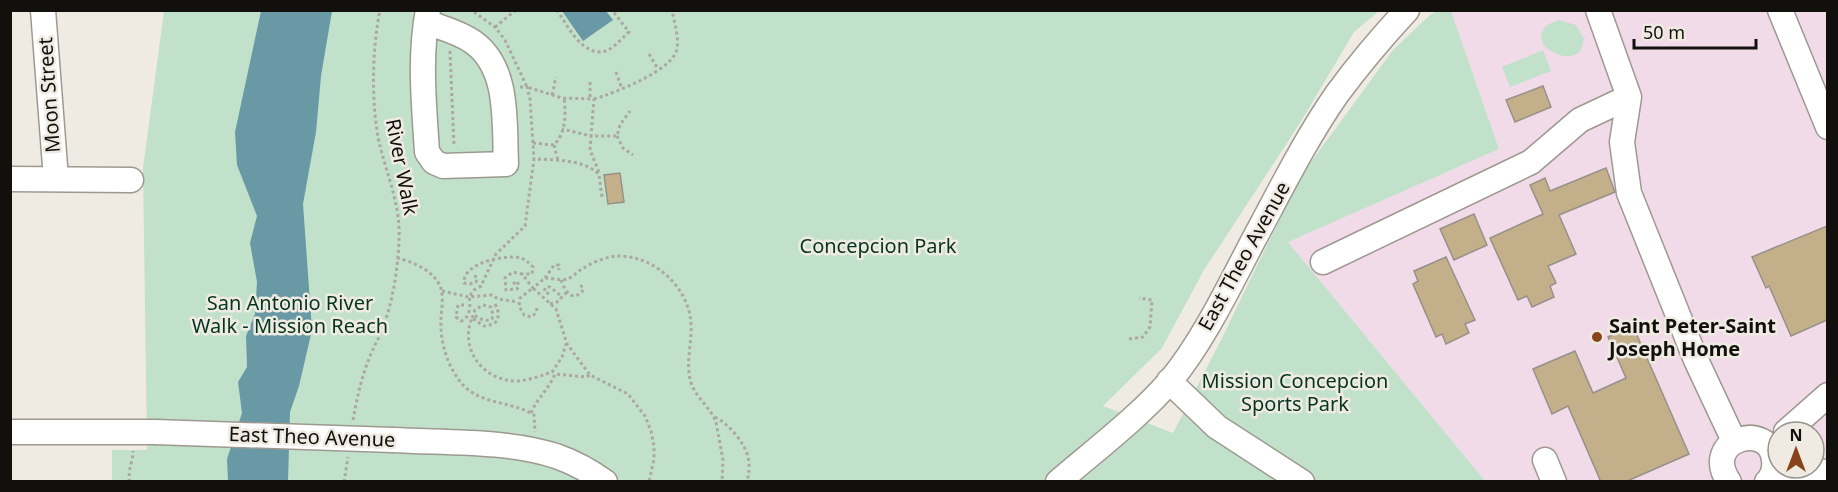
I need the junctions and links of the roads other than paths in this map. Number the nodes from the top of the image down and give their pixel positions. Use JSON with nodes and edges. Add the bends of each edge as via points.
{"nodes":[{"id":1,"x":43,"y":10,"type":"edge"},
{"id":2,"x":1407,"y":10,"type":"edge"},
{"id":3,"x":1598,"y":10,"type":"edge"},
{"id":4,"x":1780,"y":10,"type":"edge"},
{"id":5,"x":427,"y":16,"type":"edge"},
{"id":6,"x":1820,"y":89,"type":"edge"},
{"id":7,"x":1629,"y":97,"type":"junction"},
{"id":8,"x":1827,"y":127,"type":"edge"},
{"id":9,"x":10,"y":179,"type":"edge"},
{"id":10,"x":56,"y":180,"type":"junction"},
{"id":11,"x":131,"y":180,"type":"dead end"},
{"id":12,"x":1323,"y":262,"type":"dead end"},
{"id":13,"x":1170,"y":381,"type":"junction"},
{"id":14,"x":1827,"y":395,"type":"edge"},
{"id":15,"x":1805,"y":420,"type":"edge"},
{"id":16,"x":10,"y":432,"type":"edge"},
{"id":17,"x":1734,"y":441,"type":"junction"},
{"id":18,"x":1766,"y":446,"type":"edge"},
{"id":19,"x":1292,"y":478,"type":"edge"},
{"id":20,"x":1720,"y":479,"type":"edge"},
{"id":21,"x":605,"y":482,"type":"edge"},
{"id":22,"x":1058,"y":482,"type":"edge"}],
"edges":[{"from":1,"to":10,"type":"street","name":"Moon Street"},
{"from":2,"to":13,"type":"street","name":"East Theo Avenue","via":[[1331,105],[1193,348]]},
{"from":3,"to":7,"type":"street"},
{"from":4,"to":6,"type":"street"},
{"from":5,"to":5,"type":"street","via":[[422,60],[427,152],[434,162],[443,165],[506,164],[503,93],[488,58],[474,42]]},
{"from":6,"to":8,"type":"street"},
{"from":7,"to":12,"type":"street","via":[[1580,120],[1531,162]]},
{"from":7,"to":17,"type":"street","via":[[1622,142],[1629,193],[1696,360]]},
{"from":9,"to":10,"type":"street"},
{"from":10,"to":11,"type":"street"},
{"from":13,"to":19,"type":"street","via":[[1218,427]]},
{"from":13,"to":22,"type":"street","name":"East Theo Avenue"},
{"from":14,"to":15,"type":"street"},
{"from":16,"to":21,"type":"street","name":"East Theo Avenue","bridge":true,"via":[[155,432],[503,446],[556,456]]},
{"from":17,"to":18,"type":"street","via":[[1746,437],[1759,439]]},
{"from":17,"to":20,"type":"street","via":[[1723,456]]}]}
